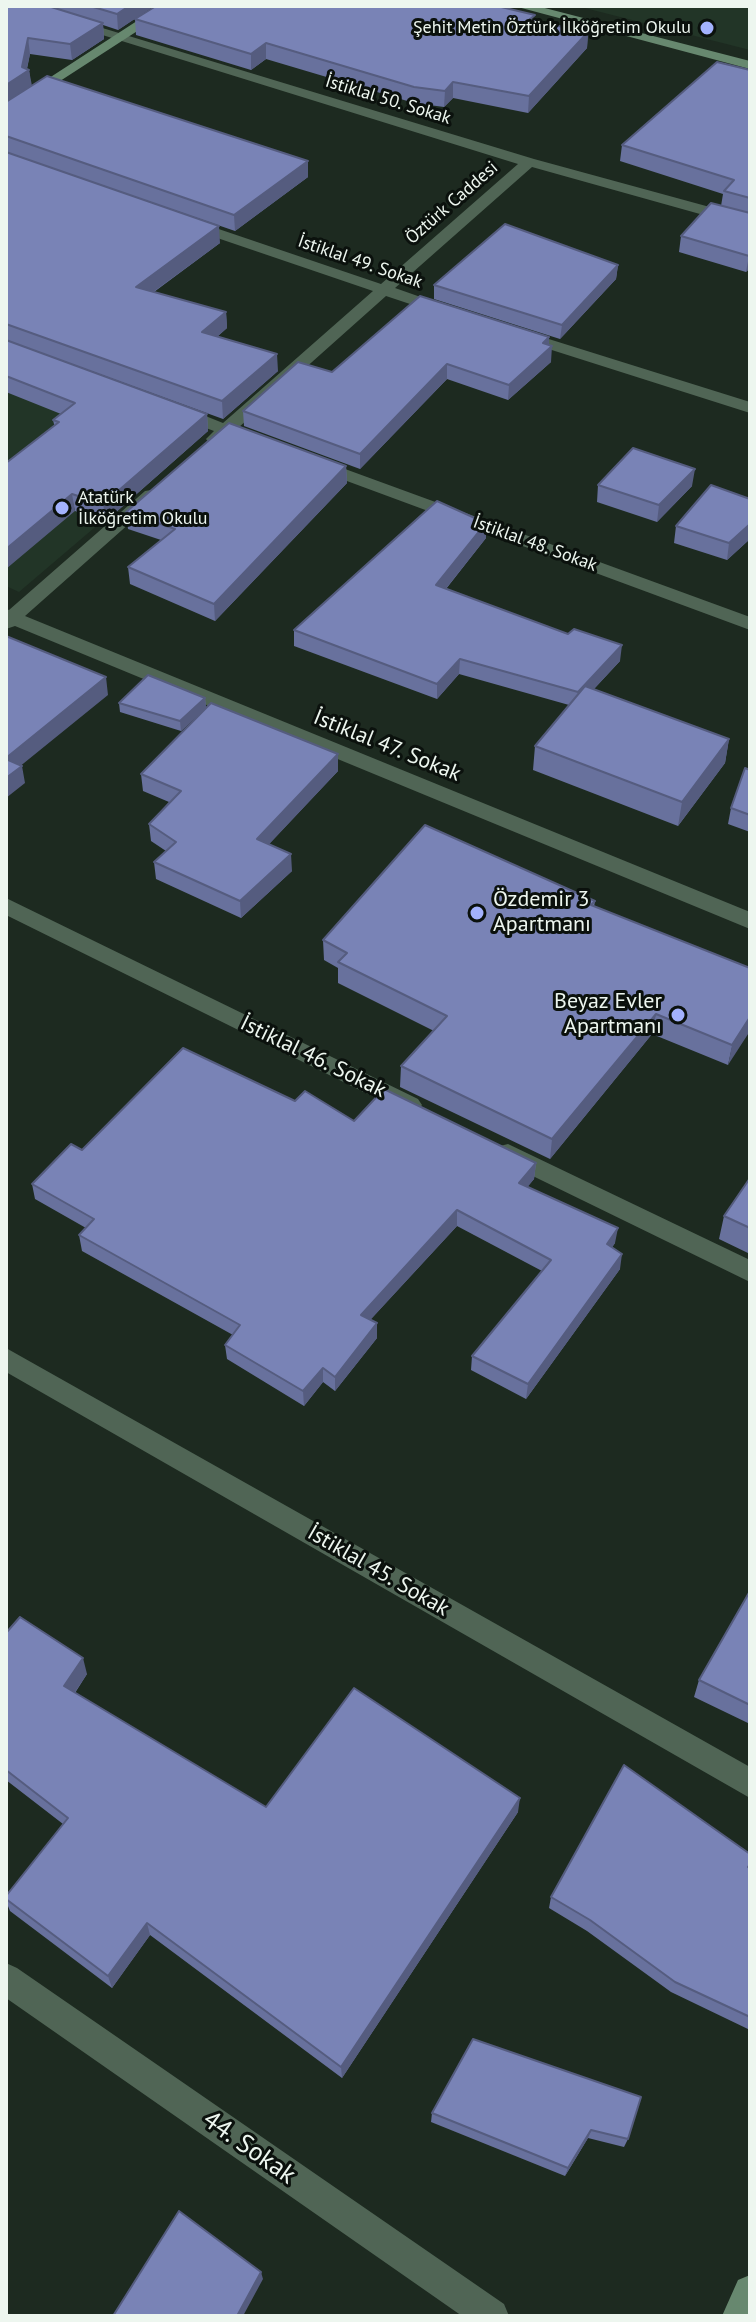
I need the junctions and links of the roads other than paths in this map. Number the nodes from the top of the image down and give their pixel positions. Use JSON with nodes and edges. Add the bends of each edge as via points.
{"nodes":[{"id":1,"x":16,"y":6,"type":"edge"},
{"id":2,"x":169,"y":6,"type":"edge"},
{"id":3,"x":521,"y":6,"type":"edge"},
{"id":4,"x":539,"y":8,"type":"edge"},
{"id":5,"x":125,"y":37,"type":"junction"},
{"id":6,"x":750,"y":65,"type":"edge"},
{"id":7,"x":6,"y":112,"type":"edge"},
{"id":8,"x":529,"y":162,"type":"junction"},
{"id":9,"x":172,"y":217,"type":"edge"},
{"id":10,"x":750,"y":223,"type":"edge"},
{"id":11,"x":382,"y":291,"type":"junction"},
{"id":12,"x":456,"y":315,"type":"edge"},
{"id":13,"x":500,"y":329,"type":"edge"},
{"id":14,"x":152,"y":402,"type":"edge"},
{"id":15,"x":750,"y":408,"type":"edge"},
{"id":16,"x":225,"y":430,"type":"junction"},
{"id":17,"x":270,"y":446,"type":"edge"},
{"id":18,"x":201,"y":451,"type":"edge"},
{"id":19,"x":300,"y":457,"type":"edge"},
{"id":20,"x":166,"y":482,"type":"edge"},
{"id":21,"x":8,"y":619,"type":"edge"},
{"id":22,"x":750,"y":624,"type":"edge"},
{"id":23,"x":6,"y":906,"type":"edge"},
{"id":24,"x":750,"y":921,"type":"edge"},
{"id":25,"x":435,"y":1117,"type":"edge"},
{"id":26,"x":492,"y":1145,"type":"edge"},
{"id":27,"x":750,"y":1272,"type":"edge"},
{"id":28,"x":6,"y":1359,"type":"edge"},
{"id":29,"x":750,"y":1783,"type":"edge"},
{"id":30,"x":6,"y":1979,"type":"edge"},
{"id":31,"x":750,"y":2292,"type":"edge"},
{"id":32,"x":492,"y":2316,"type":"edge"},
{"id":33,"x":739,"y":2316,"type":"edge"}],
"edges":[{"from":1,"to":5,"type":"street","name":"İstiklal 50. Sokak"},
{"from":2,"to":5,"type":"street"},
{"from":3,"to":4,"type":"street"},
{"from":4,"to":6,"type":"street"},
{"from":5,"to":7,"type":"street"},
{"from":5,"to":8,"type":"street","name":"İstiklal 50. Sokak"},
{"from":8,"to":10,"type":"street","name":"İstiklal 50. Sokak"},
{"from":8,"to":11,"type":"street","name":"Öztürk Caddesi"},
{"from":9,"to":11,"type":"street","name":"İstiklal 49. Sokak"},
{"from":11,"to":12,"type":"street","name":"İstiklal 49. Sokak"},
{"from":11,"to":16,"type":"street","name":"Öztürk Caddesi"},
{"from":13,"to":15,"type":"street"},
{"from":14,"to":16,"type":"street"},
{"from":16,"to":17,"type":"street"},
{"from":16,"to":18,"type":"street","name":"Öztürk Caddesi"},
{"from":19,"to":22,"type":"street","name":"İstiklal 48. Sokak"},
{"from":20,"to":21,"type":"street"},
{"from":21,"to":24,"type":"street","name":"İstiklal 47. Sokak"},
{"from":23,"to":25,"type":"street","name":"İstiklal 46. Sokak"},
{"from":26,"to":27,"type":"street"},
{"from":28,"to":29,"type":"street","name":"İstiklal 45. Sokak"},
{"from":30,"to":32,"type":"street","name":"44. Sokak"},
{"from":31,"to":33,"type":"street"}]}
